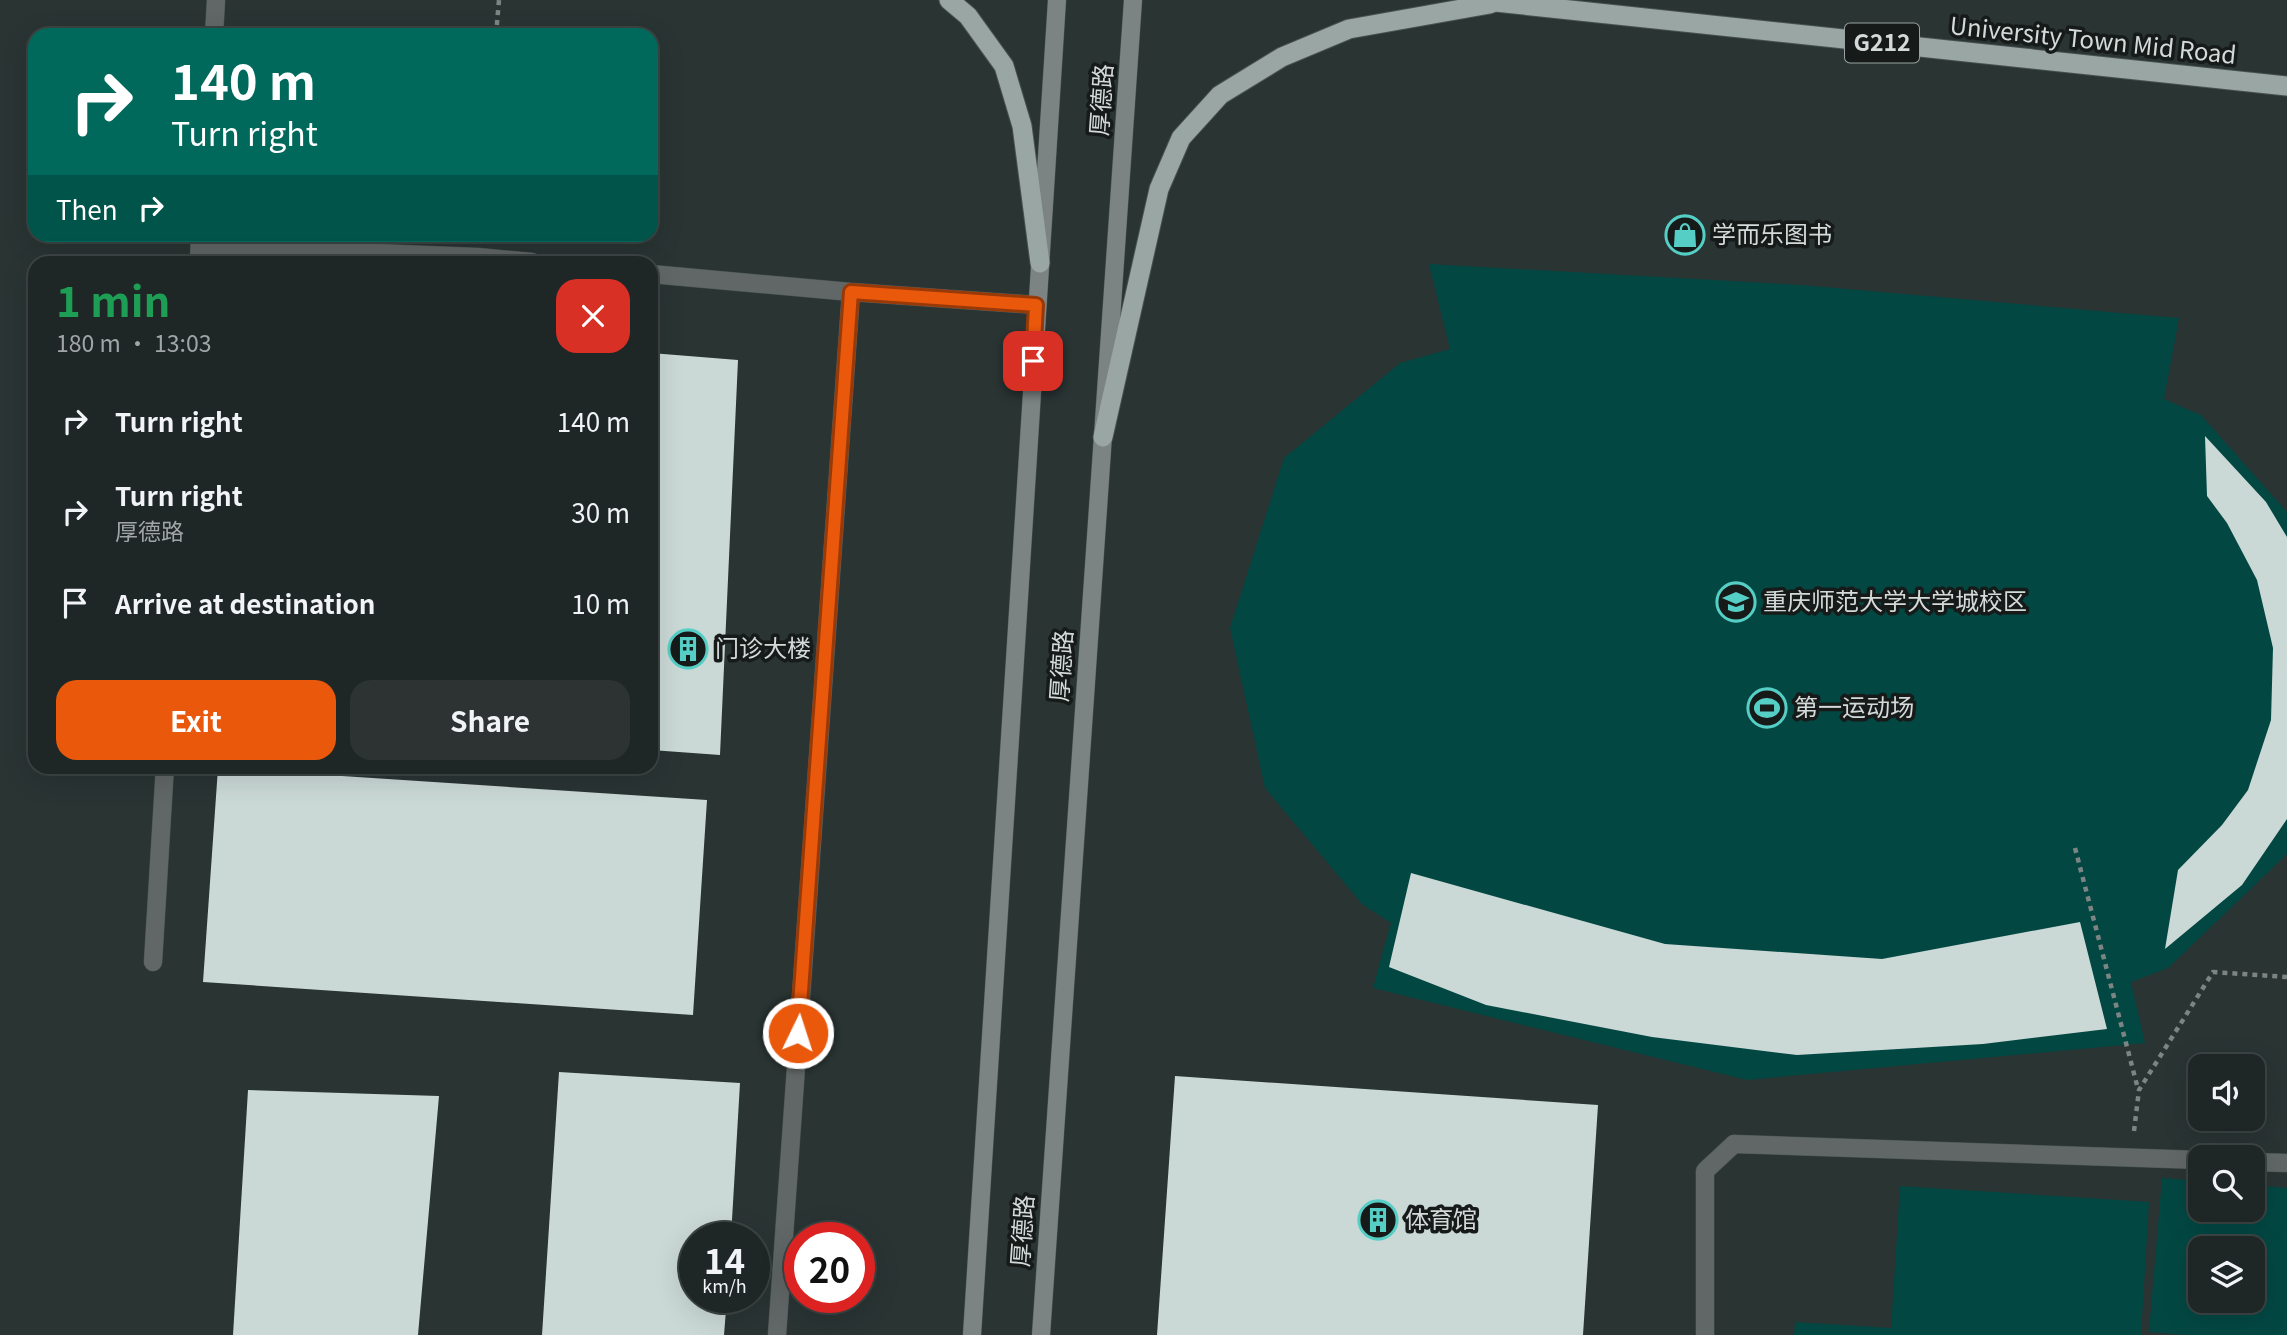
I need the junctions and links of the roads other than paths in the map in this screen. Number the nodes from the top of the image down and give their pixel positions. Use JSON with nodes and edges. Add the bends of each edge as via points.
{"nodes":[{"id":1,"x":216,"y":0,"type":"edge"},
{"id":2,"x":948,"y":0,"type":"edge"},
{"id":3,"x":1057,"y":0,"type":"edge"},
{"id":4,"x":1133,"y":0,"type":"edge"},
{"id":5,"x":1476,"y":0,"type":"edge"},
{"id":6,"x":1498,"y":2,"type":"junction"},
{"id":7,"x":214,"y":28,"type":"edge"},
{"id":8,"x":2287,"y":86,"type":"edge"},
{"id":9,"x":200,"y":248,"type":"edge"},
{"id":10,"x":447,"y":256,"type":"edge"},
{"id":11,"x":1040,"y":263,"type":"junction"},
{"id":12,"x":658,"y":275,"type":"edge"},
{"id":13,"x":851,"y":292,"type":"junction"},
{"id":14,"x":1036,"y":305,"type":"junction"},
{"id":15,"x":1103,"y":437,"type":"junction"},
{"id":16,"x":165,"y":774,"type":"edge"},
{"id":17,"x":153,"y":962,"type":"dead end"},
{"id":18,"x":2188,"y":1160,"type":"edge"},
{"id":19,"x":2265,"y":1162,"type":"edge"},
{"id":20,"x":2287,"y":1163,"type":"edge"},
{"id":21,"x":777,"y":1335,"type":"edge"},
{"id":22,"x":972,"y":1335,"type":"edge"},
{"id":23,"x":1041,"y":1335,"type":"edge"},
{"id":24,"x":1705,"y":1335,"type":"edge"}],
"edges":[{"from":1,"to":7,"type":"street"},
{"from":2,"to":11,"type":"highway","via":[[968,16],[1004,66],[1022,126]]},
{"from":3,"to":11,"type":"main road","name":"厚德路"},
{"from":4,"to":15,"type":"main road","name":"厚德路"},
{"from":5,"to":6,"type":"highway","name":"University Town Mid Road","number":"G212"},
{"from":6,"to":8,"type":"highway","name":"University Town Mid Road","number":"G212"},
{"from":6,"to":15,"type":"highway","via":[[1349,29],[1282,57],[1212,103],[1181,138],[1159,189]]},
{"from":9,"to":10,"type":"street"},
{"from":11,"to":14,"type":"main road","name":"厚德路"},
{"from":12,"to":13,"type":"street"},
{"from":13,"to":14,"type":"street"},
{"from":13,"to":21,"type":"street"},
{"from":14,"to":22,"type":"main road","name":"厚德路"},
{"from":15,"to":23,"type":"main road","name":"厚德路"},
{"from":16,"to":17,"type":"street"},
{"from":18,"to":24,"type":"street","via":[[1734,1144],[1705,1171]]},
{"from":19,"to":20,"type":"street"}]}
